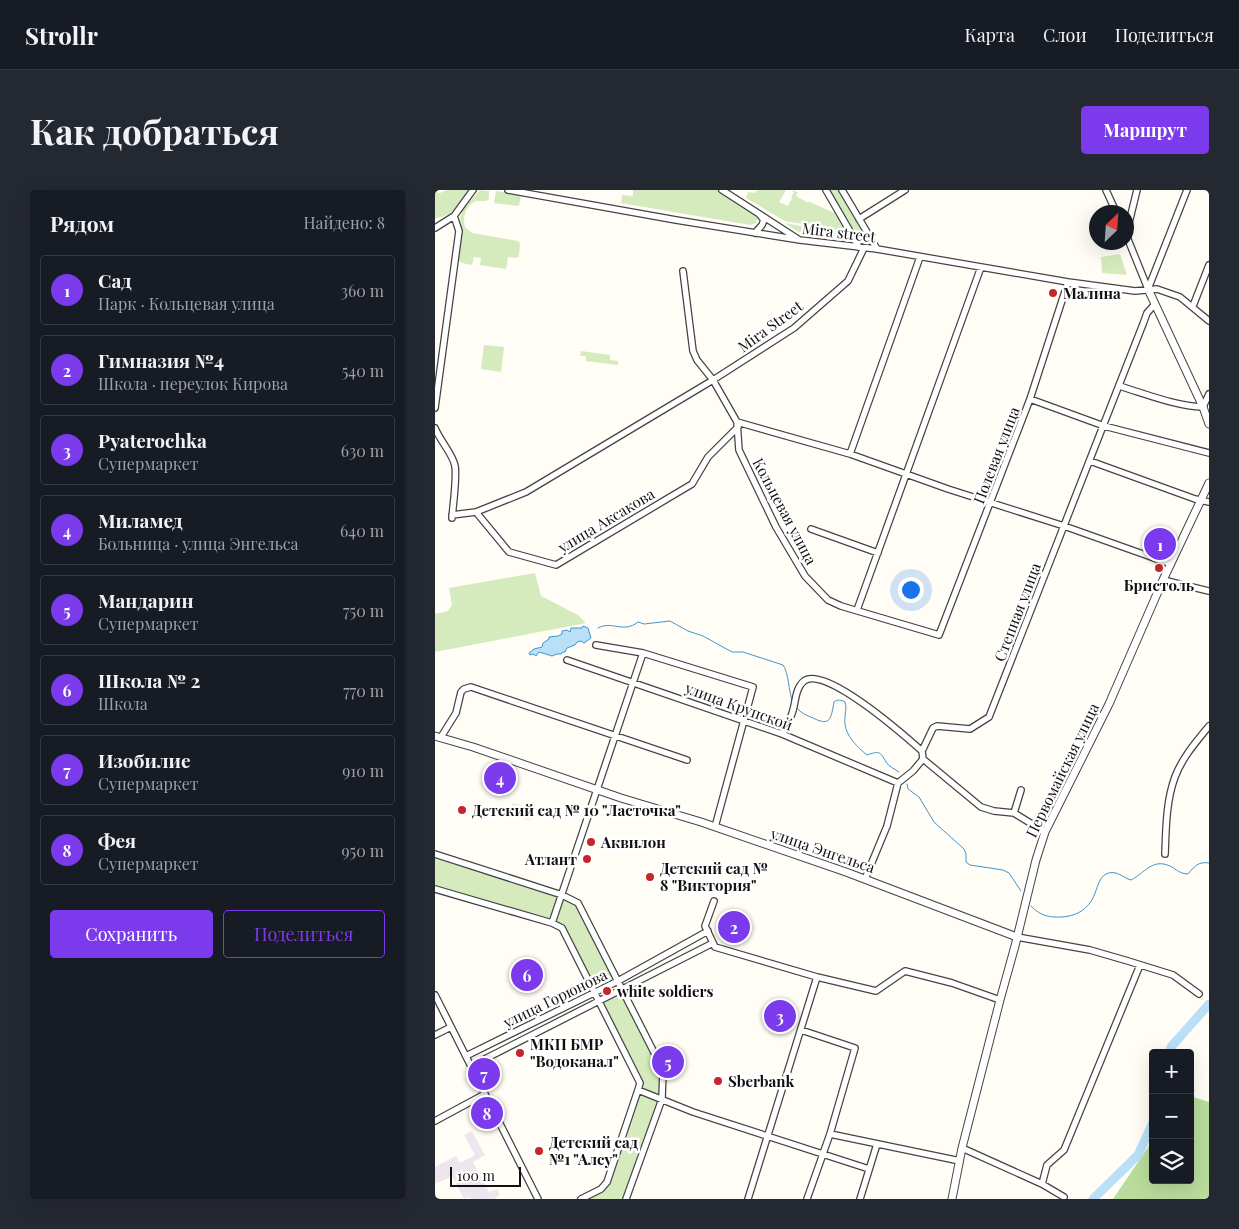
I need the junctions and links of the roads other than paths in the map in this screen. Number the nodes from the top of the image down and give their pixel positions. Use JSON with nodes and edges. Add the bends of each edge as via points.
{"nodes":[{"id":1,"x":473,"y":190,"type":"edge"},
{"id":2,"x":508,"y":190,"type":"edge"},
{"id":3,"x":722,"y":190,"type":"edge"},
{"id":4,"x":826,"y":190,"type":"edge"},
{"id":5,"x":842,"y":190,"type":"edge"},
{"id":6,"x":905,"y":190,"type":"edge"},
{"id":7,"x":1106,"y":190,"type":"edge"},
{"id":8,"x":1137,"y":190,"type":"edge"},
{"id":9,"x":1187,"y":190,"type":"edge"},
{"id":10,"x":1113,"y":205,"type":"edge"},
{"id":11,"x":1133,"y":205,"type":"edge"},
{"id":12,"x":759,"y":213,"type":"junction"},
{"id":13,"x":454,"y":216,"type":"junction"},
{"id":14,"x":859,"y":219,"type":"junction"},
{"id":15,"x":435,"y":228,"type":"edge"},
{"id":16,"x":755,"y":233,"type":"junction"},
{"id":17,"x":800,"y":240,"type":"junction"},
{"id":18,"x":862,"y":247,"type":"junction"},
{"id":19,"x":877,"y":249,"type":"junction"},
{"id":20,"x":1132,"y":250,"type":"edge"},
{"id":21,"x":920,"y":257,"type":"junction"},
{"id":22,"x":1209,"y":265,"type":"edge"},
{"id":23,"x":981,"y":267,"type":"junction"},
{"id":24,"x":683,"y":271,"type":"dead end"},
{"id":25,"x":1068,"y":282,"type":"junction"},
{"id":26,"x":1148,"y":289,"type":"junction"},
{"id":27,"x":1155,"y":304,"type":"junction"},
{"id":28,"x":1193,"y":306,"type":"junction"},
{"id":29,"x":1209,"y":321,"type":"edge"},
{"id":30,"x":713,"y":380,"type":"junction"},
{"id":31,"x":1119,"y":386,"type":"junction"},
{"id":32,"x":1209,"y":394,"type":"edge"},
{"id":33,"x":1030,"y":399,"type":"junction"},
{"id":34,"x":1203,"y":407,"type":"junction"},
{"id":35,"x":435,"y":408,"type":"edge"},
{"id":36,"x":738,"y":424,"type":"junction"},
{"id":37,"x":1209,"y":424,"type":"edge"},
{"id":38,"x":1104,"y":426,"type":"junction"},
{"id":39,"x":435,"y":428,"type":"edge"},
{"id":40,"x":1209,"y":453,"type":"edge"},
{"id":41,"x":850,"y":454,"type":"junction"},
{"id":42,"x":1090,"y":461,"type":"junction"},
{"id":43,"x":906,"y":473,"type":"junction"},
{"id":44,"x":1209,"y":483,"type":"edge"},
{"id":45,"x":1205,"y":502,"type":"edge"},
{"id":46,"x":991,"y":503,"type":"junction"},
{"id":47,"x":476,"y":512,"type":"junction"},
{"id":48,"x":1064,"y":526,"type":"junction"},
{"id":49,"x":811,"y":529,"type":"dead end"},
{"id":50,"x":878,"y":554,"type":"junction"},
{"id":51,"x":1171,"y":564,"type":"junction"},
{"id":52,"x":1163,"y":580,"type":"junction"},
{"id":53,"x":1209,"y":591,"type":"edge"},
{"id":54,"x":857,"y":610,"type":"junction"},
{"id":55,"x":939,"y":635,"type":"joint"},
{"id":56,"x":596,"y":646,"type":"dead end"},
{"id":57,"x":643,"y":653,"type":"junction"},
{"id":58,"x":567,"y":660,"type":"dead end"},
{"id":59,"x":634,"y":682,"type":"junction"},
{"id":60,"x":744,"y":721,"type":"junction"},
{"id":61,"x":1209,"y":726,"type":"edge"},
{"id":62,"x":782,"y":734,"type":"junction"},
{"id":63,"x":616,"y":736,"type":"junction"},
{"id":64,"x":438,"y":737,"type":"edge"},
{"id":65,"x":922,"y":751,"type":"junction"},
{"id":66,"x":923,"y":759,"type":"junction"},
{"id":67,"x":687,"y":760,"type":"dead end"},
{"id":68,"x":899,"y":783,"type":"junction"},
{"id":69,"x":597,"y":789,"type":"junction"},
{"id":70,"x":1021,"y":790,"type":"dead end"},
{"id":71,"x":1013,"y":813,"type":"junction"},
{"id":72,"x":715,"y":827,"type":"junction"},
{"id":73,"x":1045,"y":832,"type":"junction"},
{"id":74,"x":435,"y":854,"type":"edge"},
{"id":75,"x":1165,"y":854,"type":"dead end"},
{"id":76,"x":865,"y":879,"type":"junction"},
{"id":77,"x":435,"y":889,"type":"edge"},
{"id":78,"x":562,"y":895,"type":"junction"},
{"id":79,"x":714,"y":901,"type":"dead end"},
{"id":80,"x":552,"y":923,"type":"junction"},
{"id":81,"x":708,"y":931,"type":"junction"},
{"id":82,"x":1017,"y":937,"type":"junction"},
{"id":83,"x":713,"y":943,"type":"junction"},
{"id":84,"x":1140,"y":965,"type":"junction"},
{"id":85,"x":817,"y":977,"type":"junction"},
{"id":86,"x":618,"y":980,"type":"junction"},
{"id":87,"x":623,"y":989,"type":"junction"},
{"id":88,"x":594,"y":992,"type":"junction"},
{"id":89,"x":1199,"y":994,"type":"dead end"},
{"id":90,"x":435,"y":995,"type":"edge"},
{"id":91,"x":1000,"y":1000,"type":"junction"},
{"id":92,"x":598,"y":1002,"type":"junction"},
{"id":93,"x":451,"y":1027,"type":"junction"},
{"id":94,"x":801,"y":1030,"type":"junction"},
{"id":95,"x":435,"y":1035,"type":"edge"},
{"id":96,"x":466,"y":1056,"type":"junction"},
{"id":97,"x":471,"y":1066,"type":"junction"},
{"id":98,"x":639,"y":1090,"type":"junction"},
{"id":99,"x":485,"y":1094,"type":"junction"},
{"id":100,"x":661,"y":1099,"type":"junction"},
{"id":101,"x":435,"y":1121,"type":"edge"},
{"id":102,"x":830,"y":1134,"type":"junction"},
{"id":103,"x":768,"y":1136,"type":"junction"},
{"id":104,"x":877,"y":1144,"type":"junction"},
{"id":105,"x":962,"y":1148,"type":"junction"},
{"id":106,"x":823,"y":1153,"type":"junction"},
{"id":107,"x":960,"y":1161,"type":"junction"},
{"id":108,"x":869,"y":1169,"type":"junction"},
{"id":109,"x":1042,"y":1184,"type":"junction"},
{"id":110,"x":1065,"y":1197,"type":"dead end"},
{"id":111,"x":538,"y":1199,"type":"edge"},
{"id":112,"x":581,"y":1199,"type":"edge"},
{"id":113,"x":626,"y":1199,"type":"edge"},
{"id":114,"x":748,"y":1199,"type":"edge"},
{"id":115,"x":807,"y":1199,"type":"edge"},
{"id":116,"x":860,"y":1199,"type":"edge"},
{"id":117,"x":952,"y":1199,"type":"edge"}],
"edges":[{"from":1,"to":13,"type":"street"},
{"from":2,"to":16,"type":"street","name":"Mira street"},
{"from":3,"to":12,"type":"street"},
{"from":4,"to":18,"type":"street"},
{"from":5,"to":14,"type":"street"},
{"from":6,"to":14,"type":"street"},
{"from":7,"to":10,"type":"street"},
{"from":8,"to":11,"type":"street"},
{"from":9,"to":26,"type":"street"},
{"from":12,"to":16,"type":"street","via":[[764,220]]},
{"from":12,"to":17,"type":"street"},
{"from":13,"to":15,"type":"street"},
{"from":13,"to":35,"type":"street","via":[[459,231]]},
{"from":14,"to":19,"type":"street"},
{"from":16,"to":17,"type":"street","name":"Mira street"},
{"from":17,"to":18,"type":"street","name":"Mira street"},
{"from":18,"to":19,"type":"street","name":"Mira street"},
{"from":18,"to":30,"type":"street","name":"Mira Street","via":[[848,281],[794,328]]},
{"from":19,"to":21,"type":"street","name":"Mira street"},
{"from":20,"to":26,"type":"street"},
{"from":21,"to":23,"type":"street","name":"Mira street"},
{"from":21,"to":41,"type":"street"},
{"from":22,"to":28,"type":"street"},
{"from":23,"to":25,"type":"street","name":"Mira street"},
{"from":23,"to":43,"type":"street"},
{"from":24,"to":30,"type":"street","via":[[693,351]]},
{"from":25,"to":26,"type":"street","name":"Mira street","via":[[1135,291]]},
{"from":25,"to":33,"type":"street","name":"Полевая улица"},
{"from":26,"to":27,"type":"street"},
{"from":26,"to":28,"type":"street","name":"Mira street","via":[[1167,291]]},
{"from":27,"to":31,"type":"street","name":"Степная улица","via":[[1147,313]]},
{"from":27,"to":34,"type":"street"},
{"from":28,"to":29,"type":"street"},
{"from":30,"to":36,"type":"street"},
{"from":30,"to":47,"type":"street","via":[[526,492]]},
{"from":31,"to":34,"type":"street","via":[[1184,405]]},
{"from":31,"to":38,"type":"street","name":"Степная улица"},
{"from":32,"to":34,"type":"street"},
{"from":33,"to":38,"type":"street"},
{"from":33,"to":46,"type":"street","name":"Полевая улица"},
{"from":34,"to":37,"type":"street"},
{"from":36,"to":41,"type":"street"},
{"from":36,"to":47,"type":"street","name":"улица Аксакова","via":[[708,457],[692,484],[556,564],[509,552]]},
{"from":36,"to":54,"type":"street","name":"Кольцевая улица","via":[[739,450],[750,475],[805,576],[827,600]]},
{"from":38,"to":40,"type":"street"},
{"from":38,"to":42,"type":"street","name":"Степная улица"},
{"from":39,"to":47,"type":"street","via":[[455,465],[452,517]]},
{"from":41,"to":43,"type":"street"},
{"from":42,"to":45,"type":"street"},
{"from":42,"to":48,"type":"street","name":"Степная улица"},
{"from":43,"to":46,"type":"street"},
{"from":43,"to":50,"type":"street"},
{"from":44,"to":45,"type":"street","name":"Первомайская улица"},
{"from":45,"to":51,"type":"street","name":"Первомайская улица"},
{"from":46,"to":48,"type":"street"},
{"from":46,"to":55,"type":"street","name":"Полевая улица"},
{"from":48,"to":51,"type":"street"},
{"from":48,"to":65,"type":"street","name":"Степная улица","via":[[989,717],[970,729],[933,728]]},
{"from":49,"to":50,"type":"street"},
{"from":50,"to":54,"type":"street"},
{"from":51,"to":52,"type":"street","name":"Первомайская улица"},
{"from":52,"to":53,"type":"street"},
{"from":52,"to":73,"type":"street","name":"Первомайская улица","via":[[1109,704]]},
{"from":54,"to":55,"type":"street","name":"Кольцевая улица"},
{"from":56,"to":57,"type":"street"},
{"from":57,"to":59,"type":"street"},
{"from":57,"to":60,"type":"street","via":[[753,687]]},
{"from":58,"to":59,"type":"street","name":"улица Крупской"},
{"from":59,"to":60,"type":"street","name":"улица Крупской"},
{"from":59,"to":63,"type":"street"},
{"from":60,"to":62,"type":"street","name":"улица Крупской"},
{"from":60,"to":72,"type":"street"},
{"from":61,"to":75,"type":"street","via":[[1191,748],[1175,776],[1169,802]]},
{"from":62,"to":65,"type":"street","via":[[792,714],[799,687],[809,678],[817,678],[836,686],[878,713]]},
{"from":62,"to":68,"type":"street","name":"улица Крупской"},
{"from":63,"to":64,"type":"street","via":[[468,687],[461,692],[456,713]]},
{"from":63,"to":67,"type":"street"},
{"from":63,"to":69,"type":"street"},
{"from":64,"to":69,"type":"street","name":"улица Энгельса"},
{"from":65,"to":66,"type":"street"},
{"from":66,"to":68,"type":"street"},
{"from":66,"to":71,"type":"street","via":[[981,807]]},
{"from":68,"to":76,"type":"street","via":[[887,826]]},
{"from":69,"to":72,"type":"street","name":"улица Энгельса"},
{"from":69,"to":78,"type":"street"},
{"from":70,"to":71,"type":"street"},
{"from":71,"to":73,"type":"street"},
{"from":72,"to":76,"type":"street","name":"улица Энгельса"},
{"from":73,"to":82,"type":"street","name":"Первомайская улица"},
{"from":74,"to":78,"type":"street"},
{"from":76,"to":82,"type":"street","name":"улица Энгельса"},
{"from":77,"to":80,"type":"street"},
{"from":78,"to":80,"type":"street"},
{"from":78,"to":86,"type":"street","via":[[578,903]]},
{"from":79,"to":81,"type":"street","via":[[705,926]]},
{"from":80,"to":88,"type":"street","via":[[562,928]]},
{"from":81,"to":83,"type":"street"},
{"from":81,"to":86,"type":"street","name":"улица Горюнова"},
{"from":82,"to":84,"type":"street","name":"улица Энгельса","via":[[1090,950]]},
{"from":82,"to":91,"type":"street","name":"Первомайская улица"},
{"from":83,"to":85,"type":"street","via":[[715,947]]},
{"from":83,"to":87,"type":"street","name":"улица Горюнова"},
{"from":84,"to":89,"type":"street","name":"улица Энгельса","via":[[1173,975]]},
{"from":84,"to":109,"type":"street","via":[[1064,1150],[1047,1165]]},
{"from":85,"to":91,"type":"street","via":[[876,991],[905,971]]},
{"from":85,"to":94,"type":"street"},
{"from":86,"to":87,"type":"street"},
{"from":86,"to":88,"type":"street","name":"улица Горюнова"},
{"from":87,"to":92,"type":"street","name":"улица Горюнова"},
{"from":87,"to":100,"type":"street","via":[[663,1070]]},
{"from":88,"to":92,"type":"street"},
{"from":88,"to":96,"type":"street","name":"улица Горюнова"},
{"from":90,"to":93,"type":"street"},
{"from":91,"to":105,"type":"street","name":"Первомайская улица"},
{"from":92,"to":97,"type":"street","name":"улица Горюнова"},
{"from":92,"to":98,"type":"street","via":[[638,1079]]},
{"from":93,"to":95,"type":"street"},
{"from":93,"to":96,"type":"street"},
{"from":94,"to":102,"type":"street","via":[[855,1048]]},
{"from":94,"to":103,"type":"street"},
{"from":96,"to":97,"type":"street"},
{"from":97,"to":99,"type":"street"},
{"from":98,"to":100,"type":"street"},
{"from":98,"to":112,"type":"street","via":[[607,1182],[601,1189]]},
{"from":99,"to":101,"type":"street"},
{"from":99,"to":111,"type":"street"},
{"from":100,"to":103,"type":"street"},
{"from":100,"to":113,"type":"street"},
{"from":102,"to":104,"type":"street"},
{"from":102,"to":106,"type":"street"},
{"from":103,"to":106,"type":"street"},
{"from":103,"to":114,"type":"street"},
{"from":104,"to":107,"type":"street"},
{"from":104,"to":108,"type":"street"},
{"from":105,"to":107,"type":"street","name":"Первомайская улица"},
{"from":105,"to":109,"type":"street"},
{"from":106,"to":108,"type":"street"},
{"from":106,"to":115,"type":"street"},
{"from":107,"to":117,"type":"street","name":"Первомайская улица"},
{"from":108,"to":116,"type":"street"},
{"from":109,"to":110,"type":"street"}]}
